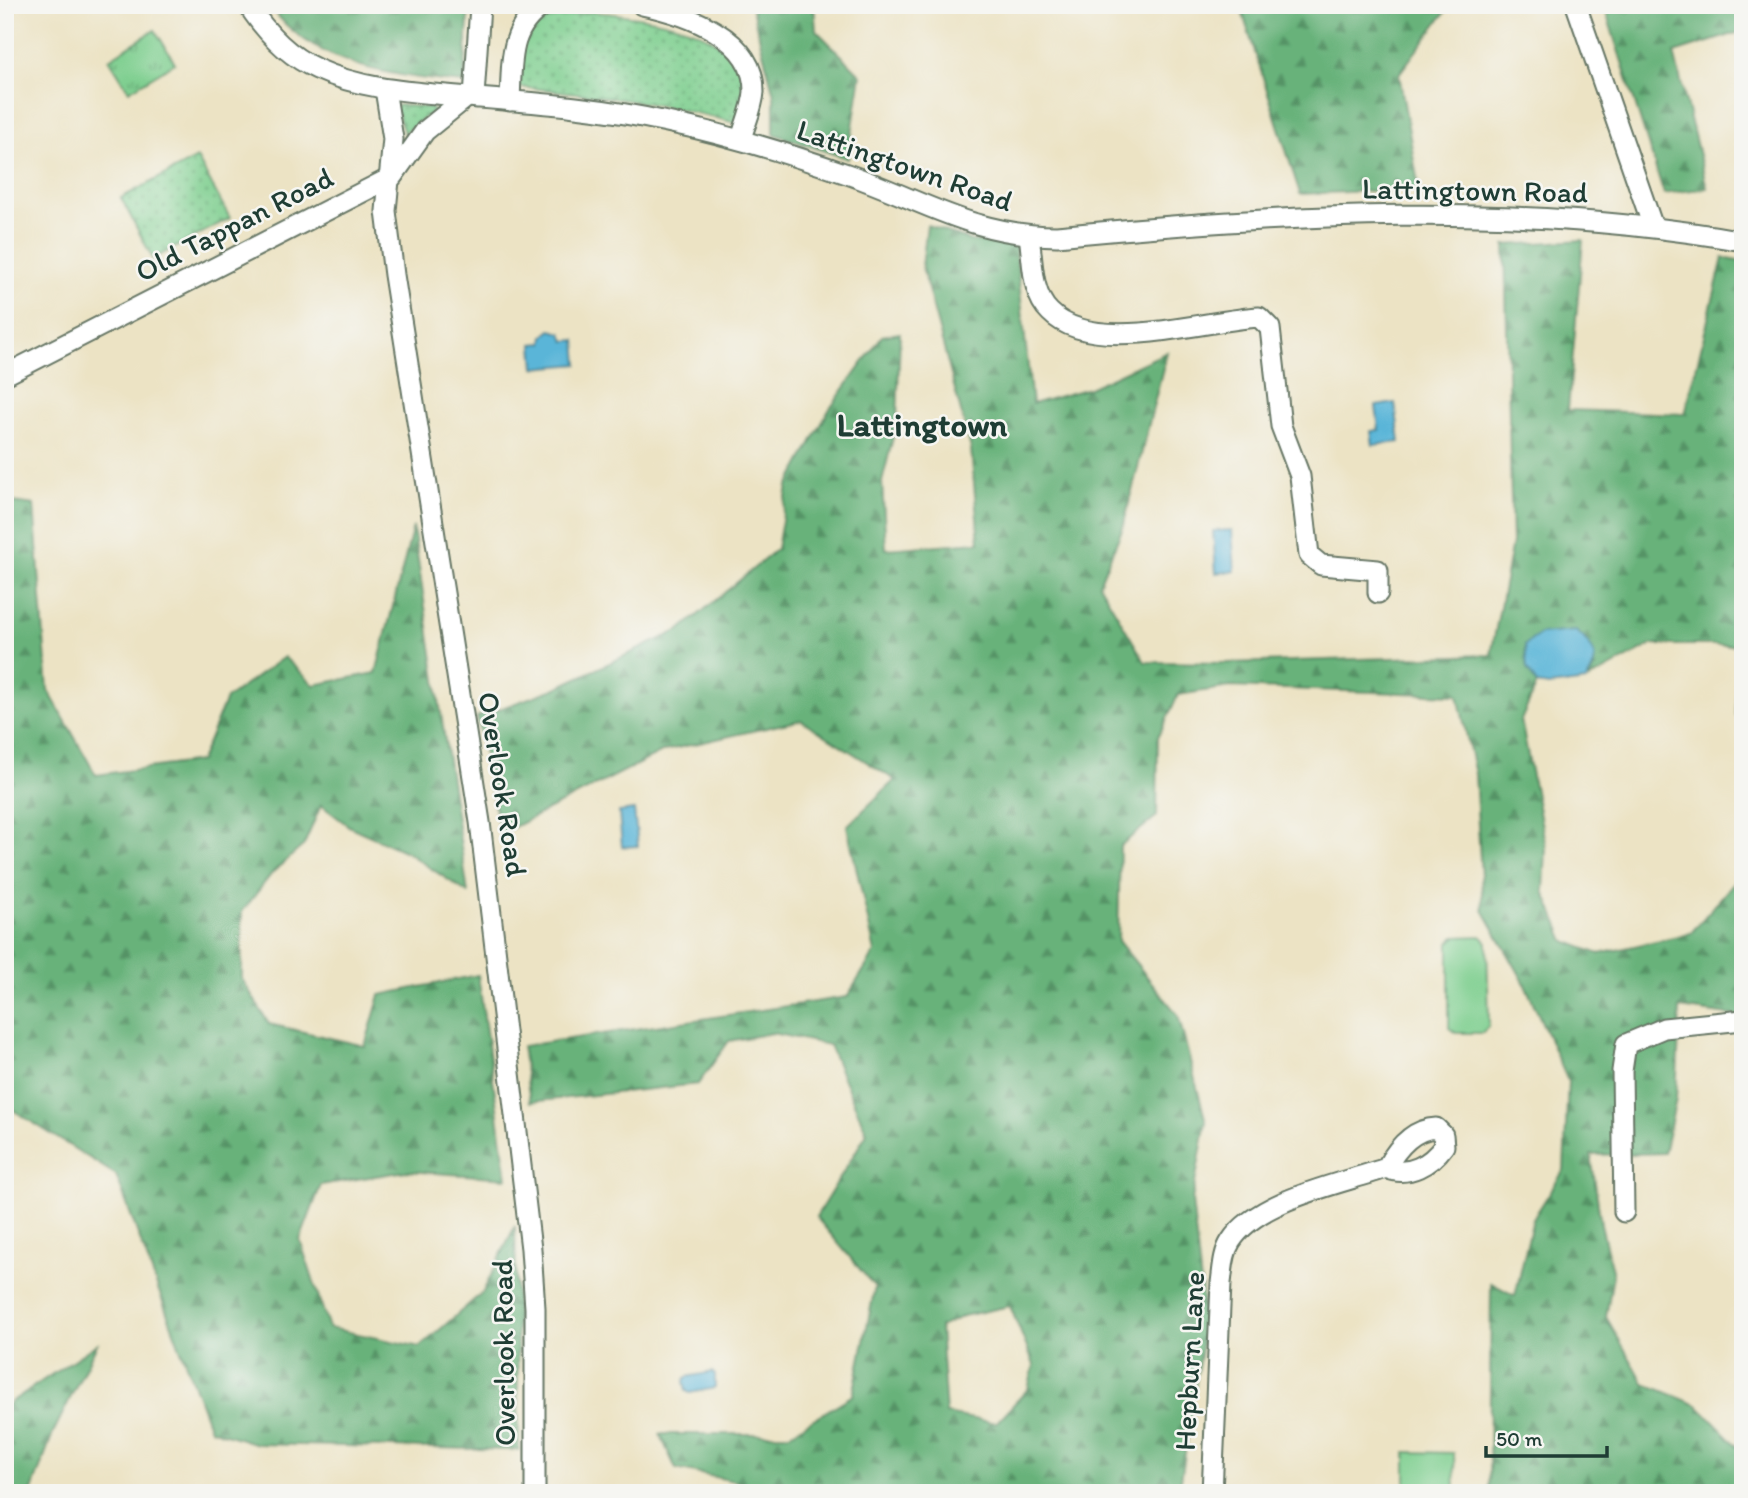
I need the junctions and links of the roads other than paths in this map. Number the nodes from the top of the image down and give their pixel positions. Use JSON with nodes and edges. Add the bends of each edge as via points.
{"nodes":[{"id":1,"x":248,"y":5,"type":"edge"},
{"id":2,"x":480,"y":5,"type":"edge"},
{"id":3,"x":544,"y":5,"type":"edge"},
{"id":4,"x":642,"y":5,"type":"edge"},
{"id":5,"x":1576,"y":5,"type":"edge"},
{"id":6,"x":385,"y":89,"type":"junction"},
{"id":7,"x":471,"y":97,"type":"junction"},
{"id":8,"x":510,"y":101,"type":"junction"},
{"id":9,"x":741,"y":139,"type":"junction"},
{"id":10,"x":392,"y":177,"type":"junction"},
{"id":11,"x":1653,"y":227,"type":"junction"},
{"id":12,"x":1029,"y":236,"type":"junction"},
{"id":13,"x":1743,"y":241,"type":"edge"},
{"id":14,"x":5,"y":375,"type":"edge"},
{"id":15,"x":1378,"y":593,"type":"dead end"},
{"id":16,"x":1743,"y":1020,"type":"edge"},
{"id":17,"x":1386,"y":1168,"type":"dead end"},
{"id":18,"x":1624,"y":1212,"type":"dead end"},
{"id":19,"x":535,"y":1493,"type":"edge"},
{"id":20,"x":1212,"y":1493,"type":"edge"}],
"edges":[{"from":1,"to":6,"type":"street","name":"Lattingtown Road","via":[[269,33],[296,57],[318,70]]},
{"from":2,"to":7,"type":"street"},
{"from":3,"to":8,"type":"street","via":[[531,14],[516,36]]},
{"from":4,"to":9,"type":"street","via":[[695,21],[746,58],[754,94]]},
{"from":5,"to":11,"type":"street"},
{"from":6,"to":7,"type":"street","name":"Lattingtown Road"},
{"from":6,"to":10,"type":"street","name":"Overlook Road","via":[[393,139]]},
{"from":7,"to":8,"type":"street","name":"Lattingtown Road"},
{"from":7,"to":10,"type":"street","name":"Old Tappan Road","via":[[425,131]]},
{"from":8,"to":9,"type":"street","name":"Lattingtown Road","via":[[665,121]]},
{"from":9,"to":12,"type":"street","name":"Lattingtown Road","via":[[852,176],[975,225]]},
{"from":10,"to":14,"type":"street","name":"Old Tappan Road"},
{"from":10,"to":19,"type":"street","name":"Overlook Road","via":[[386,211],[394,275],[480,822],[531,1249]]},
{"from":11,"to":12,"type":"street","name":"Lattingtown Road","via":[[1545,217],[1423,216],[1302,218]]},
{"from":11,"to":13,"type":"street","name":"Lattingtown Road"},
{"from":12,"to":15,"type":"street","via":[[1037,289],[1049,312],[1072,327],[1106,334],[1259,317],[1270,328],[1281,426],[1300,476],[1310,555],[1321,565],[1378,570]]},
{"from":16,"to":18,"type":"street","via":[[1664,1028],[1626,1044],[1622,1070]]},
{"from":17,"to":20,"type":"street","name":"Hepburn Lane","via":[[1280,1204],[1252,1219],[1230,1241],[1221,1283]]}]}
